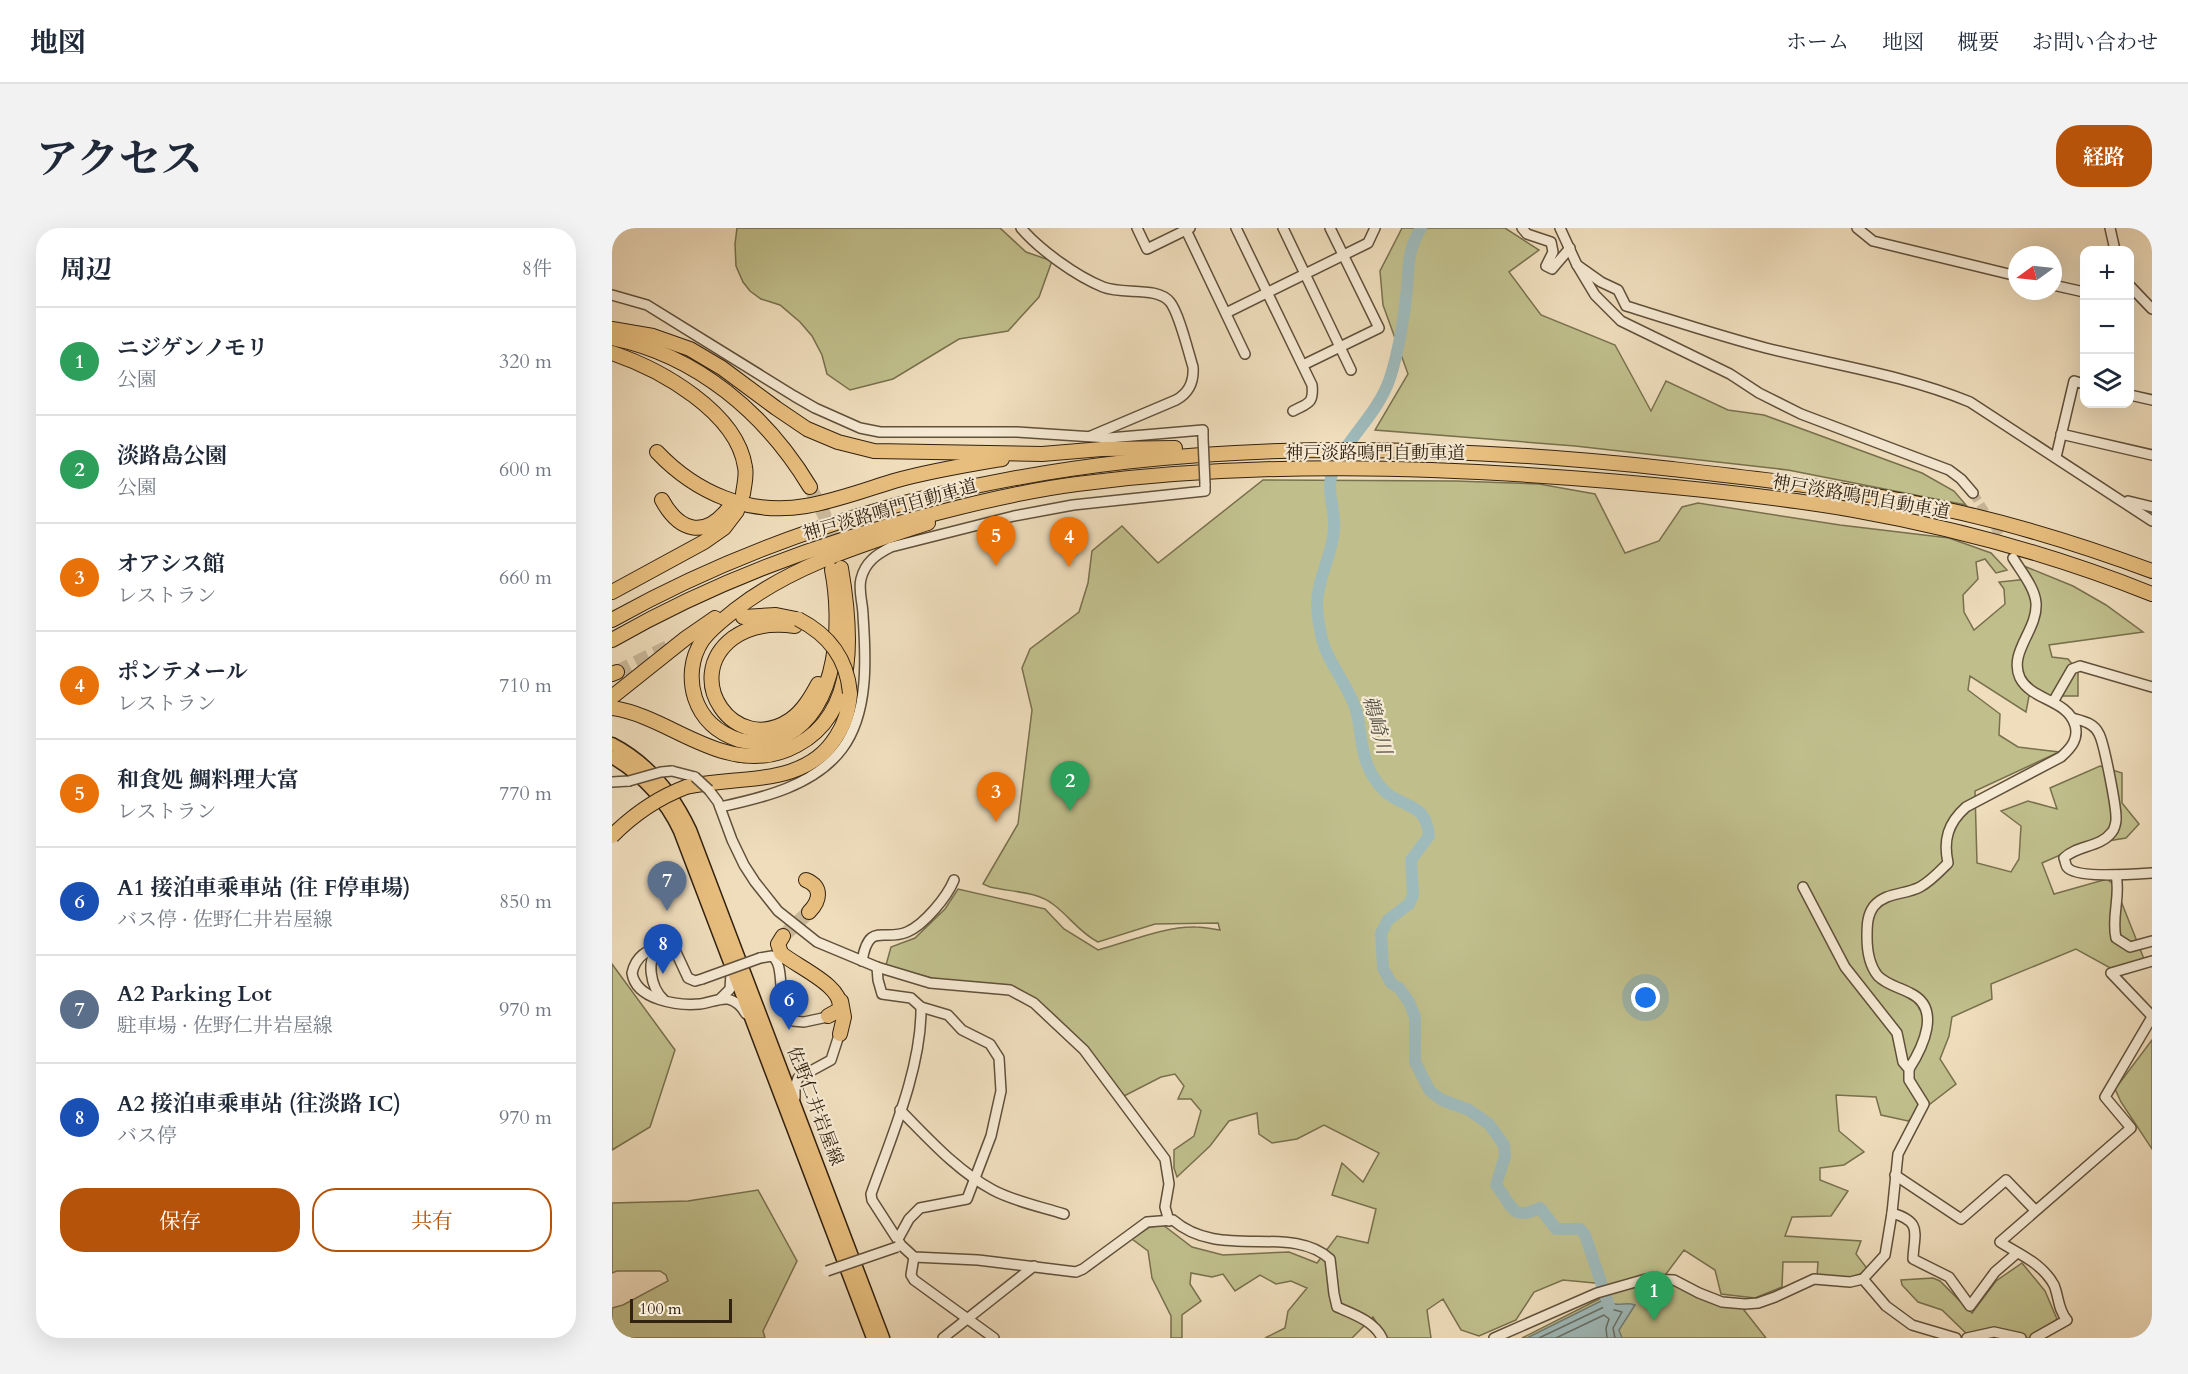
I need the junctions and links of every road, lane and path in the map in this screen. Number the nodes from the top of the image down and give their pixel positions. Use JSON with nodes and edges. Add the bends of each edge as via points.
{"nodes":[{"id":1,"x":1022,"y":228,"type":"edge"},
{"id":2,"x":1137,"y":228,"type":"edge"},
{"id":3,"x":1236,"y":228,"type":"edge"},
{"id":4,"x":1283,"y":228,"type":"edge"},
{"id":5,"x":1330,"y":228,"type":"edge"},
{"id":6,"x":1375,"y":228,"type":"edge"},
{"id":7,"x":1522,"y":228,"type":"edge"},
{"id":8,"x":1560,"y":228,"type":"edge"},
{"id":9,"x":1857,"y":228,"type":"edge"},
{"id":10,"x":2110,"y":228,"type":"edge"},
{"id":11,"x":1187,"y":229,"type":"edge"},
{"id":12,"x":2114,"y":246,"type":"edge"},
{"id":13,"x":1570,"y":248,"type":"junction"},
{"id":14,"x":1343,"y":255,"type":"junction"},
{"id":15,"x":1577,"y":266,"type":"junction"},
{"id":16,"x":1305,"y":274,"type":"junction"},
{"id":17,"x":2008,"y":274,"type":"edge"},
{"id":18,"x":2062,"y":287,"type":"edge"},
{"id":19,"x":2134,"y":290,"type":"edge"},
{"id":20,"x":2080,"y":291,"type":"edge"},
{"id":21,"x":1267,"y":292,"type":"junction"},
{"id":22,"x":612,"y":295,"type":"edge"},
{"id":23,"x":2152,"y":309,"type":"edge"},
{"id":24,"x":1226,"y":313,"type":"junction"},
{"id":25,"x":612,"y":329,"type":"edge"},
{"id":26,"x":612,"y":338,"type":"edge"},
{"id":27,"x":1340,"y":347,"type":"junction"},
{"id":28,"x":612,"y":348,"type":"edge"},
{"id":29,"x":612,"y":353,"type":"edge"},
{"id":30,"x":1245,"y":354,"type":"dead end"},
{"id":31,"x":1303,"y":365,"type":"junction"},
{"id":32,"x":1351,"y":370,"type":"dead end"},
{"id":33,"x":2080,"y":383,"type":"edge"},
{"id":34,"x":2134,"y":396,"type":"edge"},
{"id":35,"x":2152,"y":400,"type":"edge"},
{"id":36,"x":1293,"y":411,"type":"dead end"},
{"id":37,"x":2061,"y":434,"type":"junction"},
{"id":38,"x":1089,"y":437,"type":"junction"},
{"id":39,"x":657,"y":452,"type":"dead end"},
{"id":40,"x":1233,"y":452,"type":"junction"},
{"id":41,"x":1042,"y":454,"type":"junction"},
{"id":42,"x":2152,"y":456,"type":"edge"},
{"id":43,"x":2056,"y":458,"type":"junction"},
{"id":44,"x":1973,"y":493,"type":"tunnel mouth"},
{"id":45,"x":739,"y":494,"type":"dead end"},
{"id":46,"x":1001,"y":498,"type":"junction"},
{"id":47,"x":662,"y":500,"type":"dead end"},
{"id":48,"x":2122,"y":500,"type":"junction"},
{"id":49,"x":2152,"y":507,"type":"edge"},
{"id":50,"x":2152,"y":520,"type":"edge"},
{"id":51,"x":2013,"y":558,"type":"dead end"},
{"id":52,"x":2152,"y":571,"type":"edge"},
{"id":53,"x":612,"y":592,"type":"edge"},
{"id":54,"x":760,"y":592,"type":"junction"},
{"id":55,"x":2152,"y":594,"type":"edge"},
{"id":56,"x":743,"y":617,"type":"dead end"},
{"id":57,"x":612,"y":620,"type":"edge"},
{"id":58,"x":796,"y":622,"type":"junction"},
{"id":59,"x":836,"y":637,"type":"junction"},
{"id":60,"x":612,"y":640,"type":"edge"},
{"id":61,"x":2152,"y":687,"type":"edge"},
{"id":62,"x":617,"y":694,"type":"edge"},
{"id":63,"x":2054,"y":702,"type":"junction"},
{"id":64,"x":612,"y":708,"type":"edge"},
{"id":65,"x":2072,"y":718,"type":"junction"},
{"id":66,"x":612,"y":744,"type":"edge"},
{"id":67,"x":612,"y":757,"type":"edge"},
{"id":68,"x":612,"y":782,"type":"edge"},
{"id":69,"x":691,"y":782,"type":"junction"},
{"id":70,"x":720,"y":807,"type":"junction"},
{"id":71,"x":612,"y":836,"type":"edge"},
{"id":72,"x":2152,"y":873,"type":"edge"},
{"id":73,"x":2116,"y":875,"type":"junction"},
{"id":74,"x":806,"y":880,"type":"dead end"},
{"id":75,"x":954,"y":880,"type":"dead end"},
{"id":76,"x":1803,"y":887,"type":"dead end"},
{"id":77,"x":809,"y":912,"type":"tunnel mouth"},
{"id":78,"x":720,"y":934,"type":"junction"},
{"id":79,"x":783,"y":936,"type":"dead end"},
{"id":80,"x":2152,"y":941,"type":"edge"},
{"id":81,"x":662,"y":946,"type":"junction"},
{"id":82,"x":862,"y":961,"type":"junction"},
{"id":83,"x":2152,"y":961,"type":"edge"},
{"id":84,"x":877,"y":967,"type":"junction"},
{"id":85,"x":838,"y":995,"type":"junction"},
{"id":86,"x":720,"y":999,"type":"junction"},
{"id":87,"x":664,"y":1000,"type":"junction"},
{"id":88,"x":921,"y":1007,"type":"junction"},
{"id":89,"x":828,"y":1016,"type":"junction"},
{"id":90,"x":2152,"y":1017,"type":"edge"},
{"id":91,"x":756,"y":1032,"type":"junction"},
{"id":92,"x":840,"y":1034,"type":"junction"},
{"id":93,"x":771,"y":1042,"type":"junction"},
{"id":94,"x":1909,"y":1069,"type":"junction"},
{"id":95,"x":805,"y":1072,"type":"junction"},
{"id":96,"x":900,"y":1110,"type":"junction"},
{"id":97,"x":807,"y":1136,"type":"junction"},
{"id":98,"x":1895,"y":1175,"type":"junction"},
{"id":99,"x":975,"y":1179,"type":"junction"},
{"id":100,"x":2035,"y":1210,"type":"junction"},
{"id":101,"x":1892,"y":1213,"type":"junction"},
{"id":102,"x":1064,"y":1214,"type":"dead end"},
{"id":103,"x":1169,"y":1221,"type":"junction"},
{"id":104,"x":899,"y":1244,"type":"junction"},
{"id":105,"x":2017,"y":1253,"type":"junction"},
{"id":106,"x":914,"y":1257,"type":"junction"},
{"id":107,"x":1034,"y":1266,"type":"junction"},
{"id":108,"x":826,"y":1271,"type":"dead end"},
{"id":109,"x":1863,"y":1279,"type":"junction"},
{"id":110,"x":967,"y":1320,"type":"junction"},
{"id":111,"x":873,"y":1338,"type":"edge"},
{"id":112,"x":883,"y":1338,"type":"edge"},
{"id":113,"x":943,"y":1338,"type":"edge"},
{"id":114,"x":994,"y":1338,"type":"edge"},
{"id":115,"x":1382,"y":1338,"type":"edge"},
{"id":116,"x":1494,"y":1338,"type":"edge"},
{"id":117,"x":1956,"y":1338,"type":"edge"},
{"id":118,"x":1967,"y":1338,"type":"edge"},
{"id":119,"x":2021,"y":1338,"type":"edge"},
{"id":120,"x":2036,"y":1338,"type":"edge"}],
"edges":[{"from":1,"to":38,"type":"street","via":[[1036,245],[1102,286],[1166,298],[1174,309],[1193,367],[1192,382],[1183,396]]},
{"from":2,"to":11,"type":"street","via":[[1147,249]]},
{"from":3,"to":21,"type":"street"},
{"from":4,"to":16,"type":"street"},
{"from":5,"to":14,"type":"street"},
{"from":6,"to":14,"type":"street","via":[[1368,243]]},
{"from":7,"to":13,"type":"street","via":[[1527,234],[1551,242],[1553,252],[1545,266],[1552,269]]},
{"from":8,"to":13,"type":"street"},
{"from":9,"to":17,"type":"street","via":[[1873,241]]},
{"from":10,"to":12,"type":"street"},
{"from":11,"to":24,"type":"street"},
{"from":13,"to":15,"type":"street"},
{"from":14,"to":16,"type":"street"},
{"from":14,"to":27,"type":"street","via":[[1379,328]]},
{"from":15,"to":43,"type":"street","via":[[1618,290],[1626,306],[1765,348],[1946,392],[1970,402]]},
{"from":15,"to":44,"type":"street","via":[[1595,295],[1621,321],[1801,414],[1949,470]]},
{"from":16,"to":21,"type":"street"},
{"from":16,"to":27,"type":"street"},
{"from":18,"to":20,"type":"street"},
{"from":19,"to":23,"type":"street"},
{"from":21,"to":24,"type":"street"},
{"from":21,"to":31,"type":"street"},
{"from":22,"to":38,"type":"street","via":[[647,305],[801,400],[860,428],[904,434],[1017,432]]},
{"from":24,"to":30,"type":"street"},
{"from":25,"to":41,"type":"highway","via":[[652,336],[690,349],[793,420],[838,442],[895,453]]},
{"from":26,"to":28,"type":"highway","via":[[667,356],[728,392],[772,434],[798,467],[806,489],[766,440],[722,398],[671,367]]},
{"from":27,"to":31,"type":"street"},
{"from":27,"to":32,"type":"street"},
{"from":29,"to":45,"type":"highway","via":[[674,383],[721,420],[742,457],[746,478]]},
{"from":31,"to":36,"type":"street","via":[[1313,396],[1311,402]]},
{"from":33,"to":37,"type":"street","via":[[2074,381]]},
{"from":34,"to":35,"type":"street"},
{"from":37,"to":42,"type":"street"},
{"from":37,"to":43,"type":"street"},
{"from":38,"to":70,"type":"street","bridge":true,"via":[[1127,438],[1203,430],[1205,491],[1036,511],[878,553],[861,580],[861,705],[850,736],[830,761],[793,786]]},
{"from":39,"to":41,"type":"highway","via":[[702,489],[735,502],[770,508],[806,506],[945,469]]},
{"from":40,"to":41,"type":"highway","via":[[1144,447]]},
{"from":40,"to":52,"type":"highway","name":"神戸淡路鳴門自動車道","via":[[1459,453],[1573,460],[1777,481],[1963,513]]},
{"from":40,"to":57,"type":"highway","name":"神戸淡路鳴門自動車道","via":[[1090,465],[900,504],[759,551]]},
{"from":43,"to":48,"type":"street"},
{"from":46,"to":54,"type":"highway","via":[[832,557]]},
{"from":46,"to":55,"type":"highway","name":"神戸淡路鳴門自動車道","via":[[1076,484],[1259,471],[1400,469],[1642,484],[1853,510],[1981,539]]},
{"from":46,"to":60,"type":"highway","name":"神戸淡路鳴門自動車道","via":[[907,520],[810,550],[686,602]]},
{"from":47,"to":53,"type":"highway","via":[[674,519],[689,528],[710,525],[732,510],[724,528],[704,543]]},
{"from":48,"to":49,"type":"street"},
{"from":48,"to":50,"type":"street"},
{"from":51,"to":63,"type":"street","via":[[2036,602],[2035,620],[2016,660],[2017,671],[2031,690]]},
{"from":54,"to":59,"type":"highway","via":[[708,634],[692,666],[698,705],[708,721],[725,734],[744,741],[764,742],[797,728],[822,695]]},
{"from":54,"to":62,"type":"highway","via":[[686,638]]},
{"from":56,"to":58,"type":"highway","via":[[776,615]]},
{"from":58,"to":59,"type":"highway","via":[[754,628],[736,636],[722,650],[713,668],[713,693],[721,710],[733,721],[758,729],[790,720],[818,684]]},
{"from":58,"to":69,"type":"highway","bridge":true,"via":[[825,640],[843,664],[850,693],[839,733],[810,764],[777,775]]},
{"from":59,"to":64,"type":"highway","via":[[837,569],[848,628],[844,682],[837,704],[818,730],[783,751],[764,756],[733,754],[638,714]]},
{"from":61,"to":63,"type":"street","via":[[2080,666],[2072,669]]},
{"from":63,"to":65,"type":"street"},
{"from":65,"to":73,"type":"street","via":[[2090,724],[2099,734],[2116,820],[2113,832],[2100,842],[2070,852],[2064,858],[2066,867],[2086,874]]},
{"from":65,"to":94,"type":"street","via":[[2076,739],[2070,749],[1966,807],[1949,827],[1945,849],[1948,863],[1920,887],[1885,898],[1869,914],[1867,945],[1872,968],[1888,984],[1917,996],[1928,1012],[1924,1040]]},
{"from":66,"to":93,"type":"main road","name":"佐野仁井岩屋線","via":[[656,778],[681,811]]},
{"from":67,"to":78,"type":"main road","name":"佐野仁井岩屋線","via":[[647,783],[673,817]]},
{"from":68,"to":69,"type":"street","bridge":true,"via":[[672,771]]},
{"from":69,"to":70,"type":"street","bridge":true,"via":[[709,790]]},
{"from":69,"to":71,"type":"highway","bridge":true,"via":[[643,808]]},
{"from":70,"to":82,"type":"street","via":[[744,865],[772,903],[818,942]]},
{"from":72,"to":73,"type":"street"},
{"from":73,"to":80,"type":"street","via":[[2116,938],[2130,947]]},
{"from":74,"to":77,"type":"highway","via":[[816,886],[818,893],[818,901]]},
{"from":75,"to":82,"type":"street","via":[[946,896],[909,932],[877,934],[868,941]]},
{"from":76,"to":94,"type":"street","via":[[1845,967],[1898,1033],[1903,1062]]},
{"from":78,"to":86,"type":"street","via":[[732,980],[730,989]]},
{"from":78,"to":91,"type":"main road","name":"佐野仁井岩屋線"},
{"from":79,"to":85,"type":"highway","via":[[778,944],[781,953]]},
{"from":81,"to":87,"type":"street","via":[[653,954],[651,965],[656,988]]},
{"from":81,"to":87,"type":"street","via":[[641,955],[632,973],[641,989]]},
{"from":81,"to":89,"type":"street","bridge":true,"via":[[675,950],[688,978],[694,981],[759,956],[772,956],[780,968],[781,993],[790,1018],[804,1022]]},
{"from":82,"to":84,"type":"street"},
{"from":83,"to":90,"type":"street","via":[[2111,973]]},
{"from":84,"to":88,"type":"street","via":[[882,994],[911,998]]},
{"from":84,"to":103,"type":"street","via":[[930,983],[1010,990],[1034,1003],[1084,1050],[1165,1159],[1169,1184],[1165,1207]]},
{"from":85,"to":89,"type":"highway","via":[[841,1007]]},
{"from":85,"to":92,"type":"highway","via":[[844,1012]]},
{"from":86,"to":87,"type":"street","via":[[688,1004]]},
{"from":86,"to":91,"type":"street","via":[[730,999],[740,1006]]},
{"from":88,"to":96,"type":"street","via":[[919,1044]]},
{"from":88,"to":99,"type":"street","via":[[948,1015],[962,1030],[990,1044],[999,1058],[1001,1091],[991,1136]]},
{"from":89,"to":92,"type":"street","via":[[838,1020]]},
{"from":90,"to":100,"type":"street","via":[[2105,1097],[2131,1128]]},
{"from":91,"to":111,"type":"main road","name":"佐野仁井岩屋線"},
{"from":92,"to":95,"type":"street","via":[[831,1060]]},
{"from":93,"to":95,"type":"street","via":[[784,1067],[796,1074]]},
{"from":93,"to":97,"type":"main road","name":"佐野仁井岩屋線"},
{"from":94,"to":98,"type":"street","via":[[1909,1080],[1924,1104],[1898,1154]]},
{"from":95,"to":97,"type":"street","via":[[798,1078],[794,1092]]},
{"from":96,"to":99,"type":"street"},
{"from":96,"to":104,"type":"street","via":[[871,1194]]},
{"from":97,"to":112,"type":"main road","name":"佐野仁井岩屋線"},
{"from":98,"to":100,"type":"street","via":[[1960,1219],[2006,1180]]},
{"from":98,"to":101,"type":"street"},
{"from":99,"to":102,"type":"street","via":[[994,1191]]},
{"from":99,"to":104,"type":"street","via":[[967,1199],[920,1208],[909,1219]]},
{"from":100,"to":105,"type":"street","via":[[2000,1242]]},
{"from":101,"to":105,"type":"street","via":[[1908,1217],[1912,1224],[1913,1259],[1949,1277],[1970,1306],[1995,1272]]},
{"from":101,"to":109,"type":"street","via":[[1885,1255]]},
{"from":103,"to":107,"type":"street","via":[[1147,1222],[1076,1272]]},
{"from":103,"to":115,"type":"street","via":[[1229,1242],[1286,1242],[1315,1249],[1330,1258],[1337,1307],[1359,1316]]},
{"from":104,"to":106,"type":"street"},
{"from":104,"to":108,"type":"street","bridge":true},
{"from":105,"to":120,"type":"street","via":[[2043,1270],[2067,1320]]},
{"from":106,"to":107,"type":"street"},
{"from":106,"to":110,"type":"street","via":[[910,1275],[914,1280]]},
{"from":107,"to":110,"type":"street"},
{"from":109,"to":116,"type":"street","via":[[1814,1279],[1775,1298],[1745,1304],[1722,1302],[1674,1280],[1646,1279],[1596,1293]]},
{"from":109,"to":117,"type":"street","via":[[1886,1306],[1912,1324]]},
{"from":110,"to":113,"type":"street"},
{"from":110,"to":114,"type":"street"},
{"from":118,"to":119,"type":"street","via":[[1994,1332]]}]}
